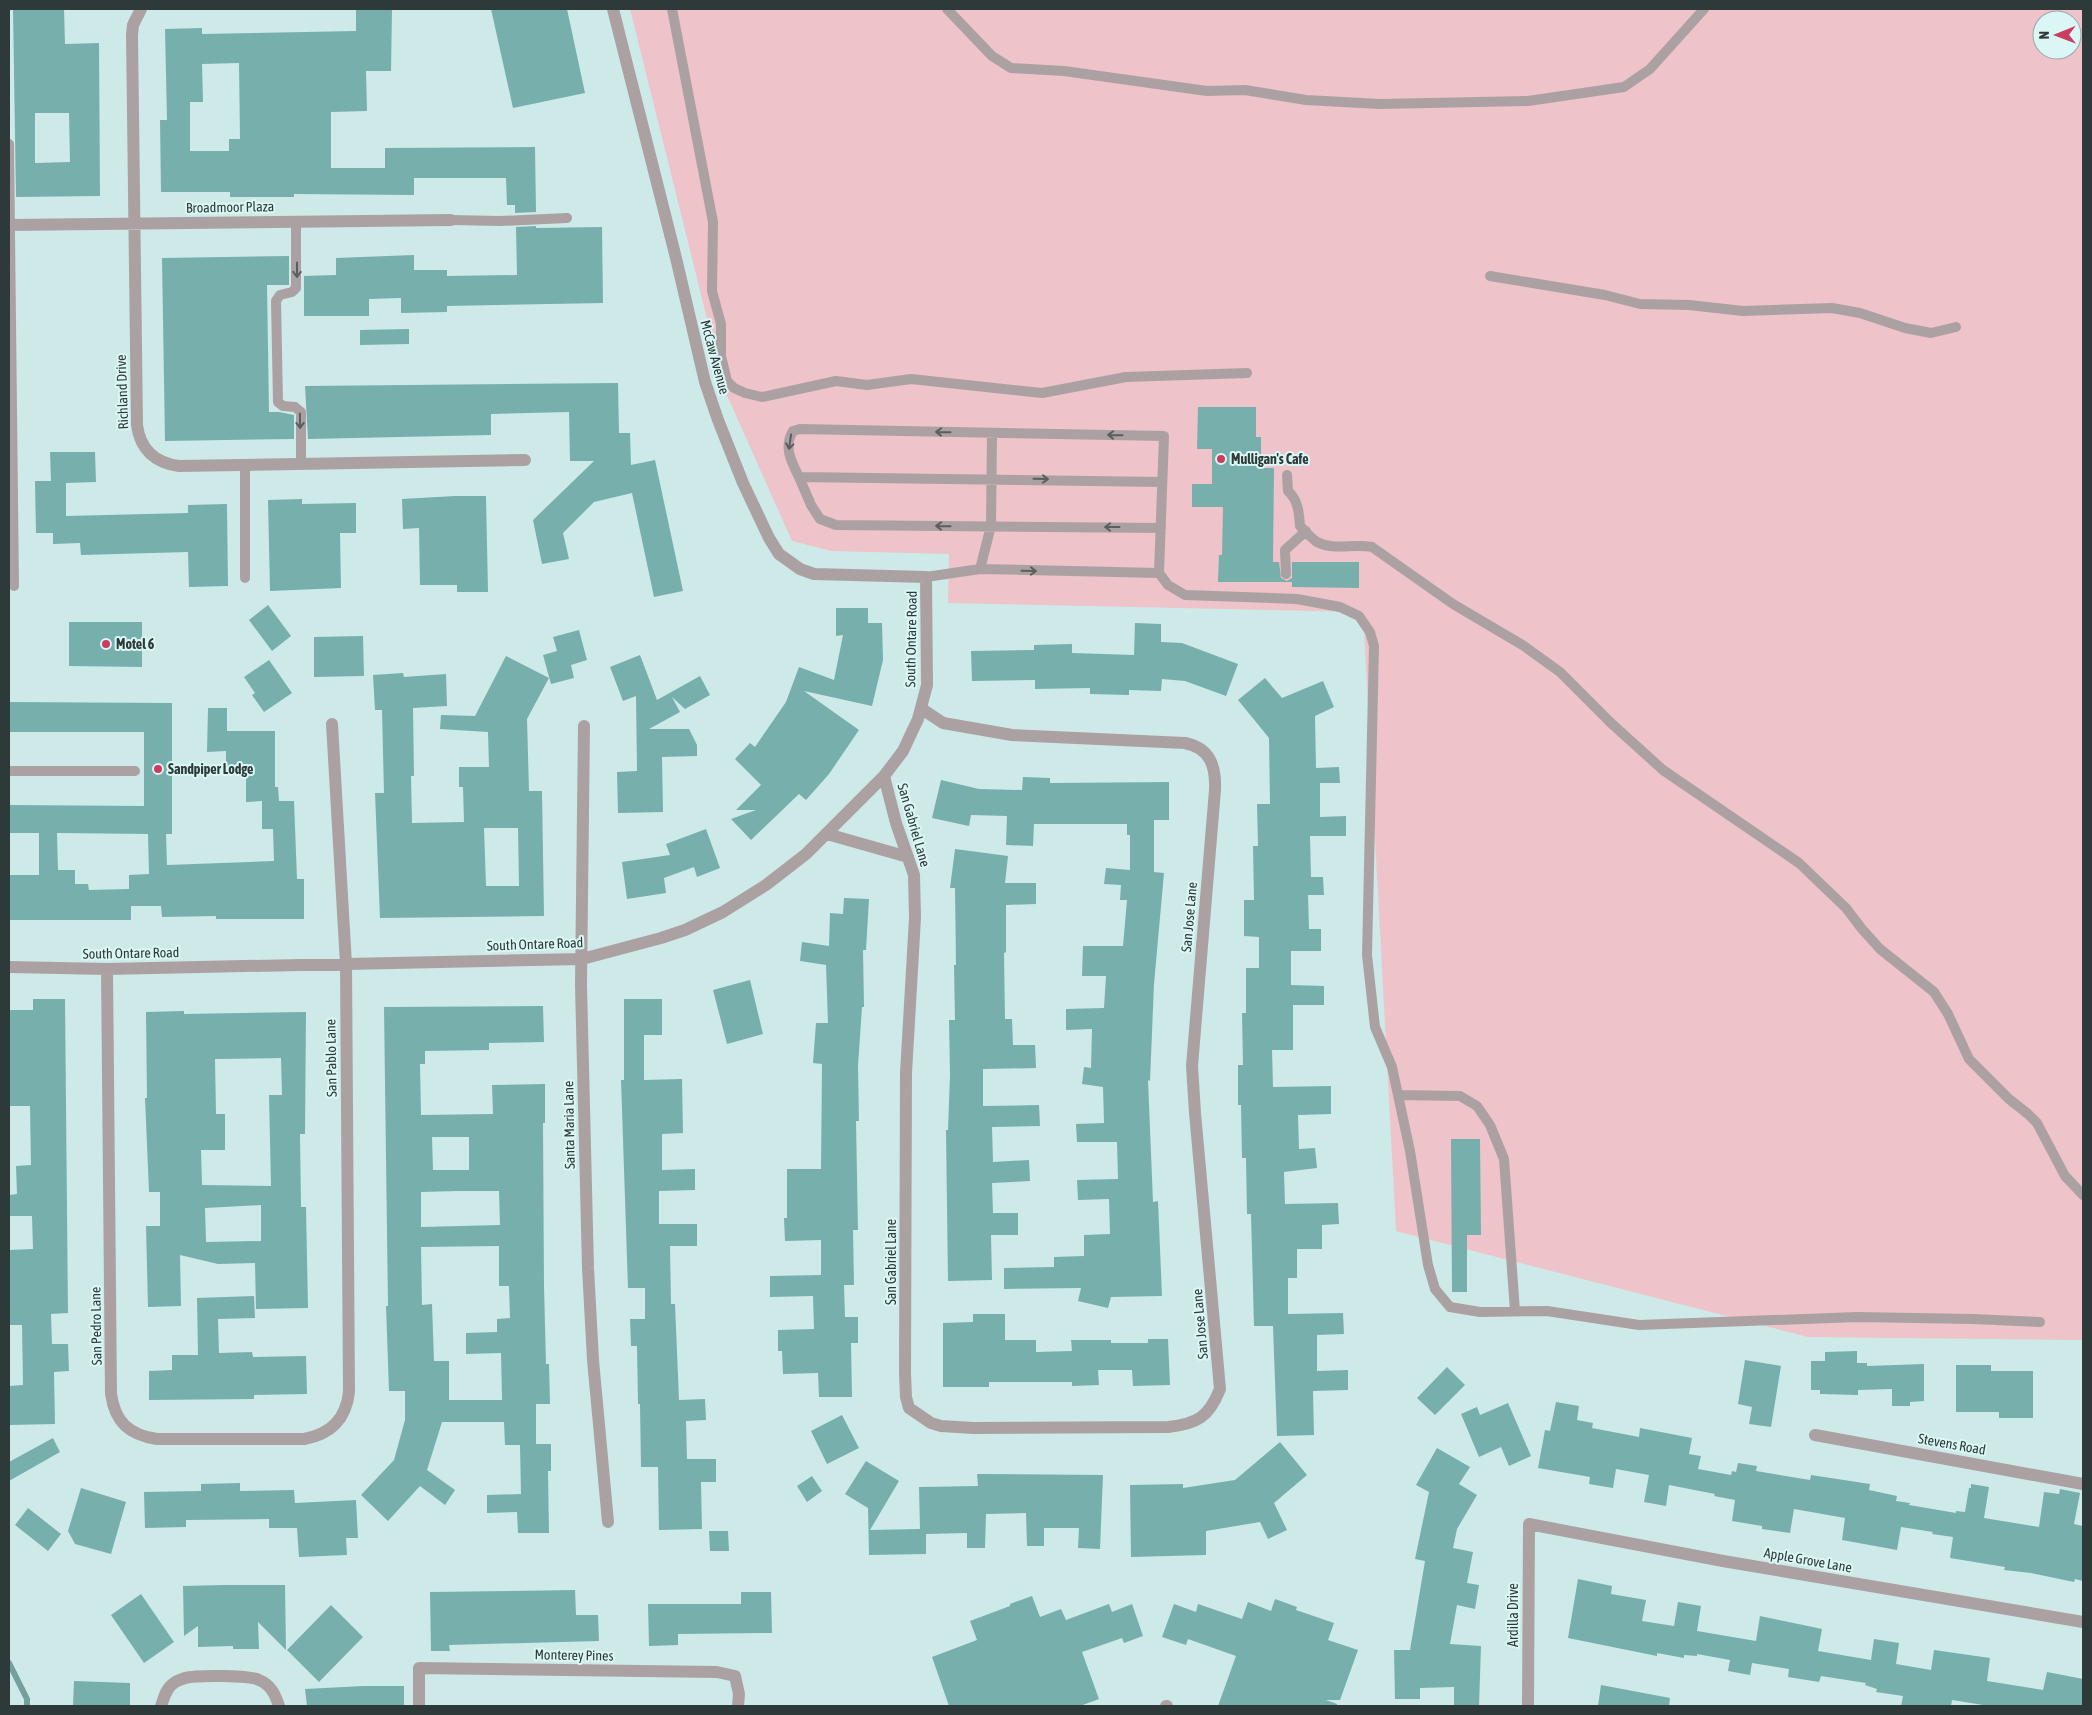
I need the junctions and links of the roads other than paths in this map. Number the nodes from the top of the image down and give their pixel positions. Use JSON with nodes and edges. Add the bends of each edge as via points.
{"nodes":[{"id":1,"x":141,"y":9,"type":"edge"},
{"id":2,"x":613,"y":9,"type":"edge"},
{"id":3,"x":672,"y":9,"type":"edge"},
{"id":4,"x":947,"y":9,"type":"edge"},
{"id":5,"x":1704,"y":9,"type":"edge"},
{"id":6,"x":9,"y":144,"type":"edge"},
{"id":7,"x":567,"y":218,"type":"dead end"},
{"id":8,"x":451,"y":220,"type":"joint"},
{"id":9,"x":296,"y":222,"type":"junction"},
{"id":10,"x":134,"y":224,"type":"junction"},
{"id":11,"x":9,"y":225,"type":"edge"},
{"id":12,"x":1490,"y":276,"type":"dead end"},
{"id":13,"x":1956,"y":327,"type":"dead end"},
{"id":14,"x":1248,"y":373,"type":"dead end"},
{"id":15,"x":992,"y":433,"type":"junction"},
{"id":16,"x":526,"y":460,"type":"dead end"},
{"id":17,"x":245,"y":464,"type":"junction"},
{"id":18,"x":301,"y":464,"type":"junction"},
{"id":19,"x":1287,"y":475,"type":"dead end"},
{"id":20,"x":799,"y":477,"type":"junction"},
{"id":21,"x":992,"y":478,"type":"junction"},
{"id":22,"x":1162,"y":482,"type":"junction"},
{"id":23,"x":991,"y":526,"type":"junction"},
{"id":24,"x":1161,"y":528,"type":"junction"},
{"id":25,"x":1306,"y":532,"type":"junction"},
{"id":26,"x":980,"y":569,"type":"junction"},
{"id":27,"x":1159,"y":573,"type":"junction"},
{"id":28,"x":1286,"y":574,"type":"dead end"},
{"id":29,"x":926,"y":577,"type":"junction"},
{"id":30,"x":245,"y":578,"type":"dead end"},
{"id":31,"x":14,"y":586,"type":"dead end"},
{"id":32,"x":922,"y":709,"type":"junction"},
{"id":33,"x":332,"y":724,"type":"dead end"},
{"id":34,"x":584,"y":726,"type":"dead end"},
{"id":35,"x":9,"y":771,"type":"edge"},
{"id":36,"x":135,"y":771,"type":"dead end"},
{"id":37,"x":884,"y":776,"type":"junction"},
{"id":38,"x":827,"y":834,"type":"junction"},
{"id":39,"x":908,"y":857,"type":"junction"},
{"id":40,"x":582,"y":959,"type":"junction"},
{"id":41,"x":346,"y":964,"type":"junction"},
{"id":42,"x":9,"y":968,"type":"edge"},
{"id":43,"x":107,"y":968,"type":"junction"},
{"id":44,"x":1398,"y":1095,"type":"junction"},
{"id":45,"x":2083,"y":1195,"type":"edge"},
{"id":46,"x":1515,"y":1311,"type":"junction"},
{"id":47,"x":2040,"y":1322,"type":"dead end"},
{"id":48,"x":1220,"y":1378,"type":"joint"},
{"id":49,"x":350,"y":1392,"type":"joint"},
{"id":50,"x":1815,"y":1435,"type":"dead end"},
{"id":51,"x":2083,"y":1484,"type":"edge"},
{"id":52,"x":608,"y":1522,"type":"dead end"},
{"id":53,"x":1529,"y":1524,"type":"joint"},
{"id":54,"x":2083,"y":1622,"type":"edge"},
{"id":55,"x":161,"y":1706,"type":"edge"},
{"id":56,"x":279,"y":1706,"type":"edge"},
{"id":57,"x":420,"y":1706,"type":"edge"},
{"id":58,"x":738,"y":1706,"type":"edge"},
{"id":59,"x":1528,"y":1706,"type":"edge"}],
"edges":[{"from":1,"to":10,"type":"street","name":"Richland Drive","via":[[133,24],[132,35]]},
{"from":2,"to":29,"type":"street","name":"McCaw Avenue","via":[[705,382],[743,483],[769,538],[779,554],[800,569],[814,574]]},
{"from":3,"to":14,"type":"lane","via":[[712,222],[712,291],[721,324],[721,356],[727,381],[734,388],[762,397],[836,381],[866,385],[910,378],[1042,393],[1126,377]]},
{"from":4,"to":5,"type":"lane","via":[[992,56],[1011,68],[1064,71],[1207,90],[1245,90],[1335,103],[1380,104],[1528,101],[1624,87],[1650,69]]},
{"from":6,"to":11,"type":"lane"},
{"from":7,"to":8,"type":"lane"},
{"from":8,"to":9,"type":"street","name":"Broadmoor Plaza"},
{"from":9,"to":10,"type":"street","name":"Broadmoor Plaza"},
{"from":9,"to":18,"type":"lane","one_way":true,"via":[[296,288],[280,294],[276,301],[278,402],[283,406],[296,407],[301,412]]},
{"from":10,"to":11,"type":"street","name":"Broadmoor Plaza"},
{"from":10,"to":17,"type":"street","name":"Richland Drive","via":[[138,436],[150,454],[168,465]]},
{"from":11,"to":31,"type":"lane"},
{"from":12,"to":13,"type":"lane","via":[[1640,304],[1743,310],[1832,308],[1931,333]]},
{"from":15,"to":20,"type":"lane","one_way":true,"via":[[800,429],[793,431],[789,443],[789,456]]},
{"from":15,"to":21,"type":"lane"},
{"from":22,"to":15,"type":"lane","one_way":true,"via":[[1164,436]]},
{"from":16,"to":18,"type":"street","name":"Richland Drive"},
{"from":17,"to":18,"type":"street","name":"Richland Drive"},
{"from":17,"to":30,"type":"lane"},
{"from":19,"to":25,"type":"lane","via":[[1288,491],[1294,496],[1300,526]]},
{"from":20,"to":21,"type":"lane"},
{"from":23,"to":20,"type":"lane","one_way":true,"via":[[836,525],[820,519]]},
{"from":21,"to":22,"type":"lane","one_way":true},
{"from":21,"to":23,"type":"lane"},
{"from":22,"to":24,"type":"lane"},
{"from":24,"to":23,"type":"lane","one_way":true},
{"from":23,"to":26,"type":"lane"},
{"from":24,"to":27,"type":"lane"},
{"from":25,"to":28,"type":"lane","via":[[1285,550]]},
{"from":25,"to":45,"type":"lane","via":[[1327,546],[1372,547],[1454,604],[1524,646],[1560,672],[1663,770],[1799,863],[1846,908],[1880,949],[1934,992],[1969,1059],[2037,1123],[2062,1171]]},
{"from":26,"to":27,"type":"lane","one_way":true},
{"from":26,"to":29,"type":"lane"},
{"from":27,"to":44,"type":"lane","via":[[1168,585],[1185,595],[1297,599],[1340,606],[1359,616],[1370,632],[1374,646],[1367,955],[1375,1027],[1392,1067]]},
{"from":29,"to":32,"type":"street","name":"South Ontare Road","via":[[927,685]]},
{"from":32,"to":37,"type":"street","name":"South Ontare Road","via":[[903,751]]},
{"from":32,"to":48,"type":"street","name":"San Jose Lane","via":[[943,723],[1012,735],[1185,742],[1196,745],[1212,763],[1216,774],[1215,790],[1192,1066]]},
{"from":33,"to":41,"type":"street","name":"San Pablo Lane"},
{"from":34,"to":40,"type":"street","name":"Santa Maria Lane"},
{"from":35,"to":36,"type":"lane"},
{"from":37,"to":38,"type":"street","name":"South Ontare Road"},
{"from":37,"to":39,"type":"street","name":"San Gabriel Lane"},
{"from":38,"to":39,"type":"street"},
{"from":38,"to":40,"type":"street","name":"South Ontare Road","via":[[766,885],[723,912],[685,930]]},
{"from":39,"to":48,"type":"street","name":"San Gabriel Lane","via":[[914,875],[915,918],[906,1073],[904,1374],[910,1408],[931,1424],[973,1428],[1168,1427],[1199,1420],[1216,1400]]},
{"from":40,"to":41,"type":"street","name":"South Ontare Road"},
{"from":40,"to":52,"type":"street","name":"Santa Maria Lane","via":[[588,1268]]},
{"from":41,"to":43,"type":"street","name":"South Ontare Road"},
{"from":41,"to":49,"type":"street","name":"San Pablo Lane"},
{"from":42,"to":43,"type":"street","name":"South Ontare Road"},
{"from":43,"to":49,"type":"street","name":"San Pedro Lane","via":[[111,1394],[118,1416],[134,1433],[157,1439],[304,1438],[327,1432],[336,1424],[344,1415]]},
{"from":44,"to":46,"type":"lane","via":[[1435,1289],[1450,1307],[1480,1312]]},
{"from":44,"to":46,"type":"lane","via":[[1460,1096],[1477,1106],[1490,1125],[1504,1159]]},
{"from":46,"to":47,"type":"lane","via":[[1547,1311],[1639,1325],[1858,1317]]},
{"from":50,"to":51,"type":"street","name":"Stevens Road"},
{"from":53,"to":54,"type":"street","name":"Apple Grove Lane","via":[[1723,1561]]},
{"from":53,"to":59,"type":"street","name":"Ardilla Drive"},
{"from":55,"to":56,"type":"street","via":[[166,1692],[185,1678],[238,1677],[257,1679],[268,1686],[276,1694]]},
{"from":57,"to":58,"type":"street","name":"Monterey Pines","via":[[419,1668],[718,1672],[735,1676]]}]}
